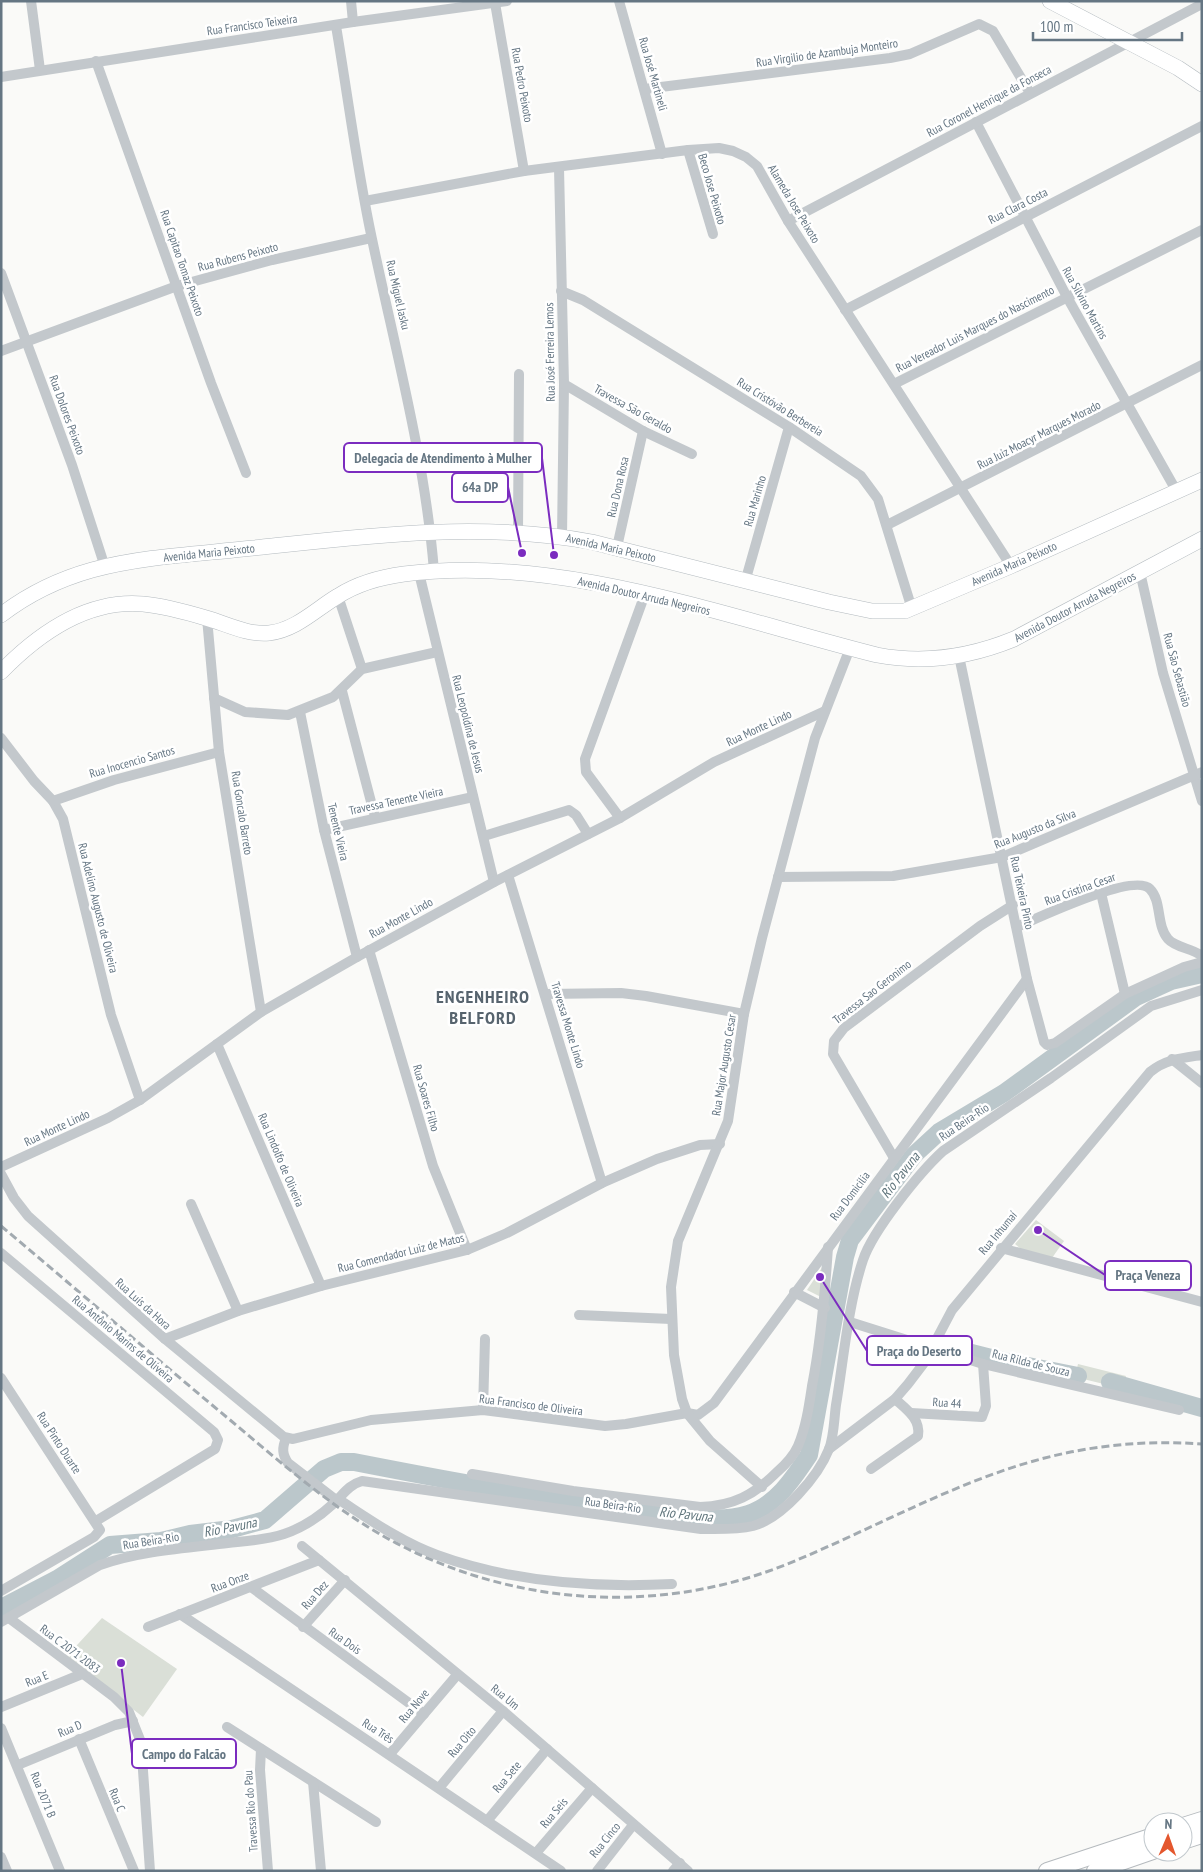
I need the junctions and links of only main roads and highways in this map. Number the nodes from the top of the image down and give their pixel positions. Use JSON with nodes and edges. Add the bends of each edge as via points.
{"nodes":[{"id":1,"x":1050,"y":1,"type":"edge"},
{"id":2,"x":1202,"y":84,"type":"edge"},
{"id":3,"x":1202,"y":480,"type":"edge"},
{"id":4,"x":1202,"y":539,"type":"edge"},
{"id":5,"x":1,"y":615,"type":"edge"},
{"id":6,"x":1,"y":672,"type":"edge"},
{"id":7,"x":1143,"y":1839,"type":"edge"},
{"id":8,"x":1143,"y":1855,"type":"edge"},
{"id":9,"x":1047,"y":1871,"type":"edge"},
{"id":10,"x":1096,"y":1871,"type":"edge"}],
"edges":[{"from":1,"to":2,"type":"main road","via":[[1178,68]]},
{"from":3,"to":5,"type":"main road","name":"Avenida Maria Peixoto","via":[[912,609],[892,612],[745,582],[617,547],[562,536],[431,532],[164,558],[105,567],[48,587]]},
{"from":4,"to":6,"type":"main road","name":"Avenida Doutor Arruda Negreiros","via":[[1014,639],[959,656],[894,658],[613,586],[532,574],[434,571],[370,582],[272,633],[248,631],[207,618],[141,604],[99,609],[48,631]]},
{"from":7,"to":9,"type":"main road"},
{"from":8,"to":10,"type":"main road"}]}
